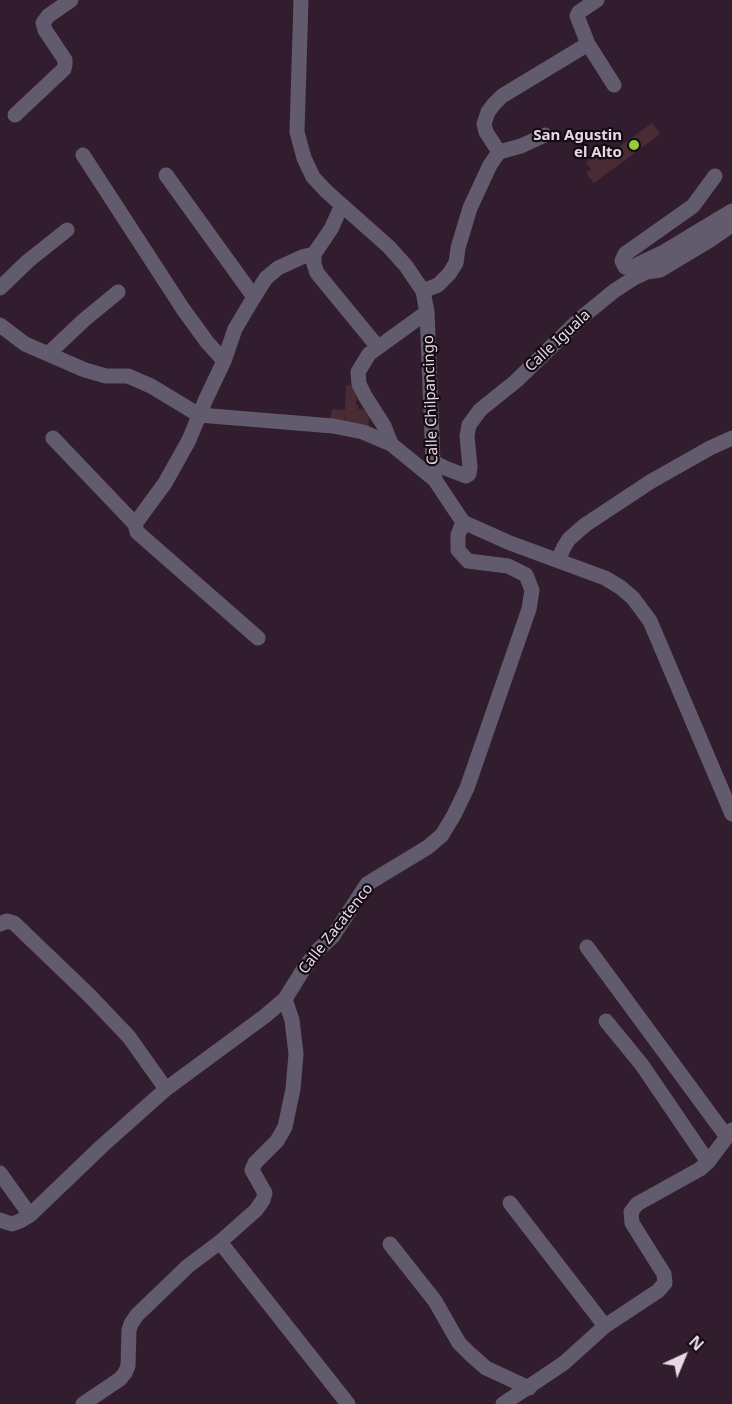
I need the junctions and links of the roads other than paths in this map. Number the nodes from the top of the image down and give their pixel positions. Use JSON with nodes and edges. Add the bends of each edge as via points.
{"nodes":[{"id":1,"x":71,"y":0,"type":"edge"},
{"id":2,"x":301,"y":0,"type":"edge"},
{"id":3,"x":597,"y":0,"type":"edge"},
{"id":4,"x":588,"y":44,"type":"junction"},
{"id":5,"x":614,"y":85,"type":"dead end"},
{"id":6,"x":15,"y":115,"type":"dead end"},
{"id":7,"x":546,"y":135,"type":"dead end"},
{"id":8,"x":499,"y":152,"type":"junction"},
{"id":9,"x":83,"y":155,"type":"dead end"},
{"id":10,"x":166,"y":175,"type":"dead end"},
{"id":11,"x":715,"y":176,"type":"dead end"},
{"id":12,"x":342,"y":205,"type":"junction"},
{"id":13,"x":732,"y":211,"type":"edge"},
{"id":14,"x":732,"y":225,"type":"edge"},
{"id":15,"x":67,"y":230,"type":"dead end"},
{"id":16,"x":314,"y":254,"type":"junction"},
{"id":17,"x":0,"y":288,"type":"edge"},
{"id":18,"x":423,"y":291,"type":"junction"},
{"id":19,"x":118,"y":292,"type":"dead end"},
{"id":20,"x":254,"y":297,"type":"junction"},
{"id":21,"x":427,"y":312,"type":"junction"},
{"id":22,"x":0,"y":325,"type":"edge"},
{"id":23,"x":377,"y":346,"type":"junction"},
{"id":24,"x":48,"y":354,"type":"junction"},
{"id":25,"x":224,"y":360,"type":"junction"},
{"id":26,"x":199,"y":416,"type":"junction"},
{"id":27,"x":53,"y":438,"type":"dead end"},
{"id":28,"x":732,"y":438,"type":"edge"},
{"id":29,"x":391,"y":444,"type":"junction"},
{"id":30,"x":433,"y":462,"type":"junction"},
{"id":31,"x":435,"y":480,"type":"junction"},
{"id":32,"x":463,"y":522,"type":"junction"},
{"id":33,"x":135,"y":524,"type":"junction"},
{"id":34,"x":558,"y":560,"type":"junction"},
{"id":35,"x":258,"y":638,"type":"dead end"},
{"id":36,"x":732,"y":814,"type":"edge"},
{"id":37,"x":0,"y":924,"type":"edge"},
{"id":38,"x":586,"y":947,"type":"dead end"},
{"id":39,"x":285,"y":999,"type":"junction"},
{"id":40,"x":606,"y":1021,"type":"dead end"},
{"id":41,"x":166,"y":1089,"type":"junction"},
{"id":42,"x":729,"y":1134,"type":"edge"},
{"id":43,"x":708,"y":1162,"type":"junction"},
{"id":44,"x":0,"y":1173,"type":"edge"},
{"id":45,"x":510,"y":1203,"type":"dead end"},
{"id":46,"x":30,"y":1215,"type":"junction"},
{"id":47,"x":0,"y":1220,"type":"edge"},
{"id":48,"x":220,"y":1242,"type":"junction"},
{"id":49,"x":390,"y":1244,"type":"dead end"},
{"id":50,"x":605,"y":1326,"type":"junction"},
{"id":51,"x":529,"y":1388,"type":"junction"},
{"id":52,"x":83,"y":1404,"type":"edge"},
{"id":53,"x":348,"y":1404,"type":"edge"},
{"id":54,"x":503,"y":1404,"type":"edge"}],
"edges":[{"from":1,"to":6,"type":"street","via":[[43,23],[66,64]]},
{"from":2,"to":12,"type":"street","name":"Calle Chilpancingo","via":[[297,132],[313,177]]},
{"from":3,"to":4,"type":"street","via":[[577,16]]},
{"from":4,"to":5,"type":"street"},
{"from":4,"to":8,"type":"street","via":[[494,104],[484,124]]},
{"from":7,"to":8,"type":"street"},
{"from":8,"to":18,"type":"street","via":[[470,208],[456,263],[438,285]]},
{"from":9,"to":25,"type":"street","via":[[183,309]]},
{"from":10,"to":20,"type":"street"},
{"from":11,"to":13,"type":"street","via":[[693,206],[625,254],[622,261],[625,267],[632,267]]},
{"from":12,"to":16,"type":"street","via":[[332,229]]},
{"from":12,"to":18,"type":"street","name":"Calle Chilpancingo","via":[[390,247]]},
{"from":14,"to":30,"type":"street","name":"Calle Iguala","via":[[660,270],[647,272],[614,291],[480,410],[469,425],[467,436],[469,474],[459,474]]},
{"from":15,"to":17,"type":"street"},
{"from":16,"to":20,"type":"street","via":[[278,268]]},
{"from":16,"to":23,"type":"street","via":[[318,273]]},
{"from":18,"to":21,"type":"street","name":"Calle Chilpancingo"},
{"from":19,"to":24,"type":"street"},
{"from":20,"to":25,"type":"street","via":[[235,329]]},
{"from":21,"to":23,"type":"street"},
{"from":21,"to":30,"type":"street","name":"Calle Chilpancingo"},
{"from":22,"to":24,"type":"street","via":[[25,344]]},
{"from":23,"to":29,"type":"street","via":[[358,372],[365,396]]},
{"from":24,"to":26,"type":"street","via":[[106,376],[128,376]]},
{"from":25,"to":26,"type":"street"},
{"from":26,"to":29,"type":"street","via":[[333,426],[363,432]]},
{"from":26,"to":33,"type":"street","via":[[165,483]]},
{"from":27,"to":33,"type":"street"},
{"from":28,"to":34,"type":"street","via":[[650,482],[585,525],[569,539]]},
{"from":29,"to":31,"type":"street"},
{"from":30,"to":31,"type":"street","name":"Calle Chilpancingo"},
{"from":31,"to":32,"type":"street","name":"Calle Chilpancingo"},
{"from":32,"to":34,"type":"street"},
{"from":32,"to":39,"type":"street","name":"Calle Zacatenco","via":[[458,550],[468,561],[508,566],[526,575],[532,590],[530,609],[467,788],[442,835],[367,884]]},
{"from":33,"to":35,"type":"street","via":[[137,532]]},
{"from":34,"to":36,"type":"street","via":[[620,587],[650,621]]},
{"from":37,"to":41,"type":"street","via":[[14,923],[90,996],[129,1037]]},
{"from":38,"to":42,"type":"street"},
{"from":39,"to":41,"type":"street","name":"Calle Zacatenco"},
{"from":39,"to":48,"type":"street","via":[[296,1054],[285,1127],[252,1170],[265,1193],[263,1200]]},
{"from":40,"to":43,"type":"street","via":[[642,1065]]},
{"from":41,"to":46,"type":"street","name":"Calle Zacatenco"},
{"from":42,"to":43,"type":"street"},
{"from":43,"to":50,"type":"street","via":[[637,1204],[631,1212],[632,1223],[664,1274],[665,1283]]},
{"from":44,"to":46,"type":"street"},
{"from":45,"to":50,"type":"street"},
{"from":46,"to":47,"type":"street","via":[[12,1224]]},
{"from":48,"to":52,"type":"street","via":[[137,1316],[129,1330],[125,1373]]},
{"from":48,"to":53,"type":"street"},
{"from":49,"to":51,"type":"street","via":[[435,1301],[459,1343],[486,1368]]},
{"from":50,"to":51,"type":"street","via":[[564,1364]]},
{"from":51,"to":54,"type":"street"}]}
